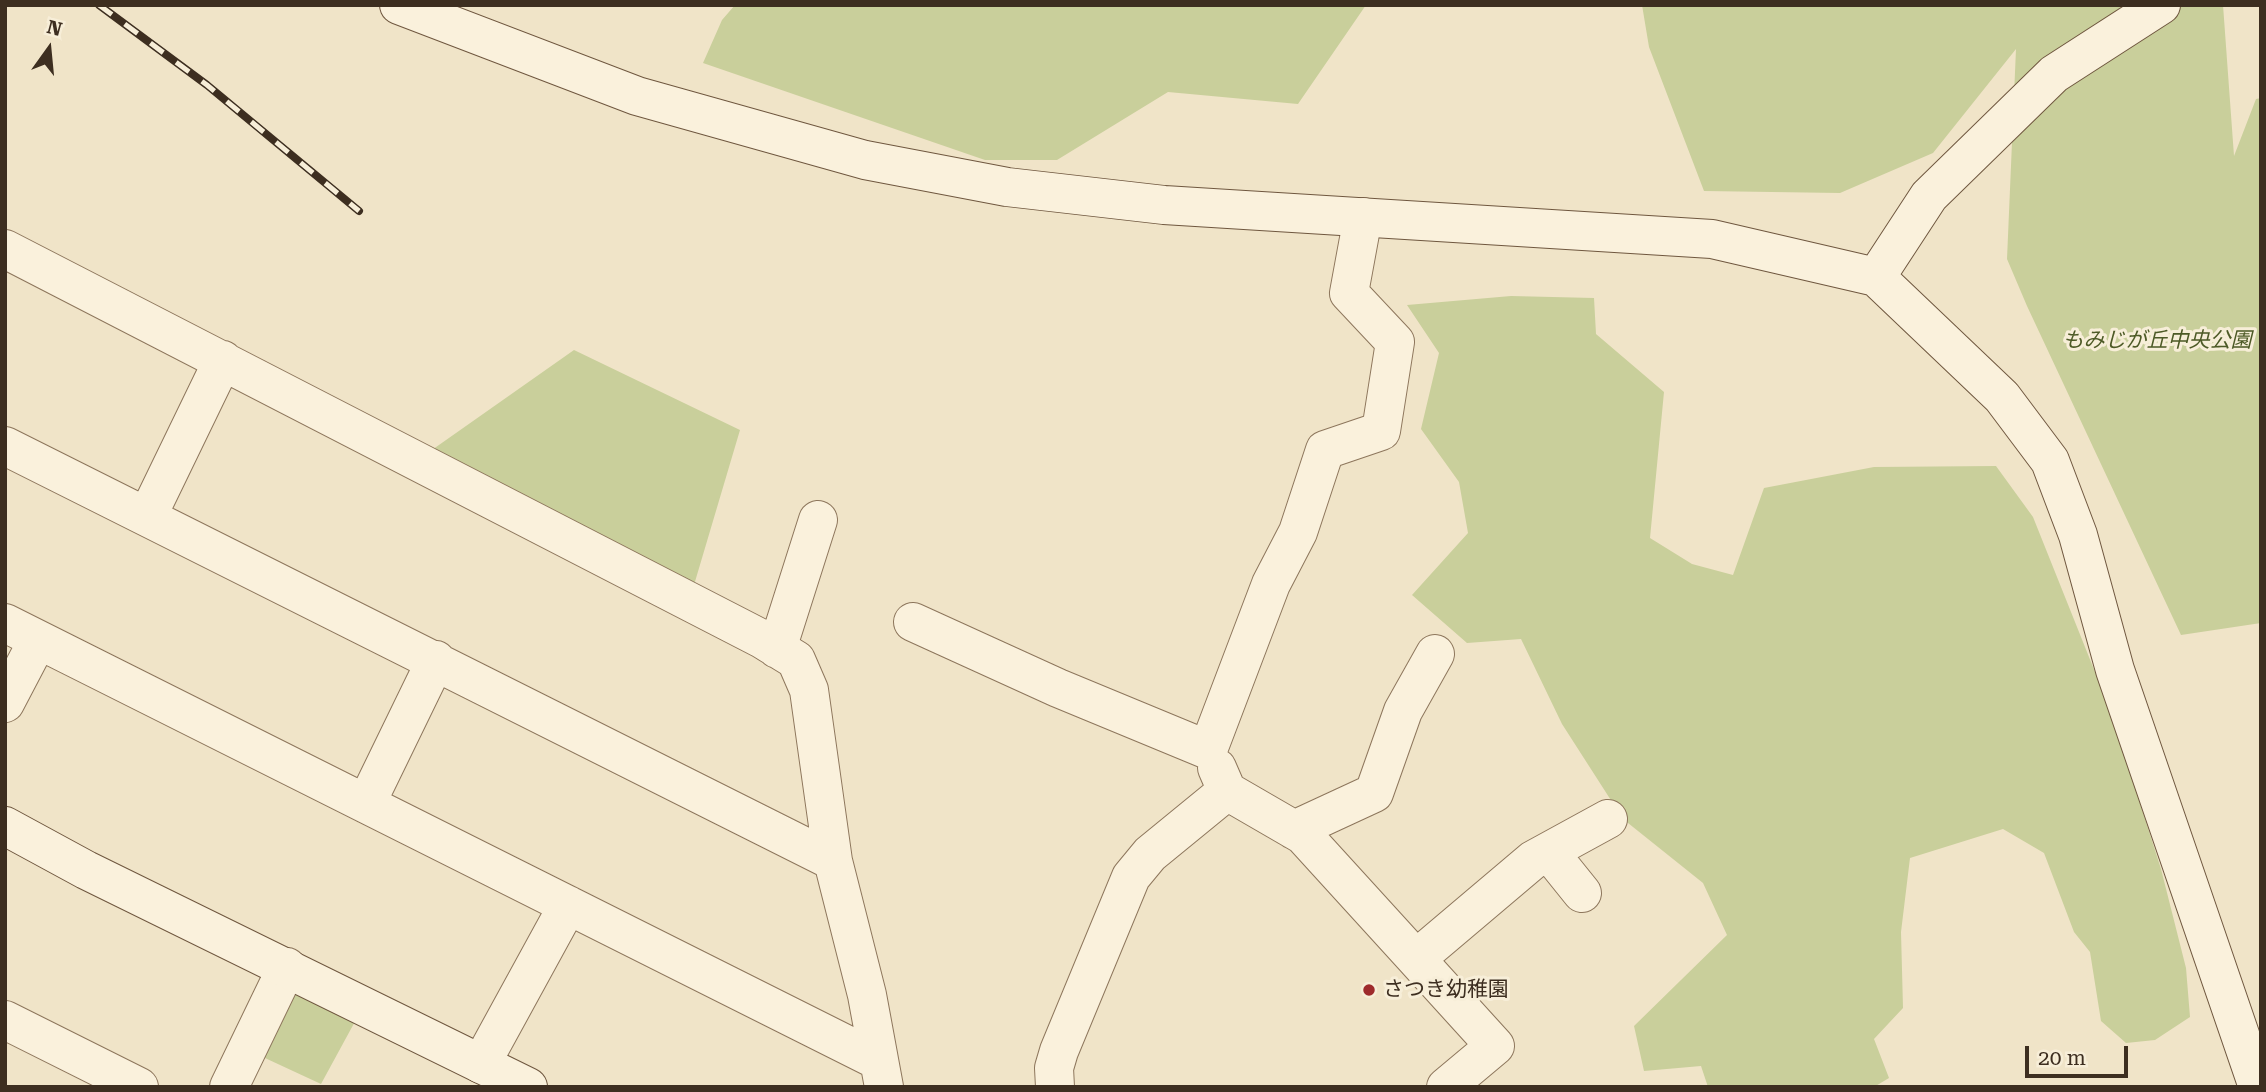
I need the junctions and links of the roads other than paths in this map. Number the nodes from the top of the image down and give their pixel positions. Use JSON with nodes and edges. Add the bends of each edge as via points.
{"nodes":[{"id":1,"x":400,"y":5,"type":"edge"},
{"id":2,"x":2161,"y":5,"type":"edge"},
{"id":3,"x":1363,"y":217,"type":"junction"},
{"id":4,"x":5,"y":249,"type":"edge"},
{"id":5,"x":1876,"y":277,"type":"junction"},
{"id":6,"x":223,"y":360,"type":"junction"},
{"id":7,"x":5,"y":446,"type":"edge"},
{"id":8,"x":147,"y":517,"type":"junction"},
{"id":9,"x":818,"y":520,"type":"dead end"},
{"id":10,"x":913,"y":622,"type":"dead end"},
{"id":11,"x":22,"y":632,"type":"edge"},
{"id":12,"x":777,"y":649,"type":"junction"},
{"id":13,"x":1435,"y":654,"type":"dead end"},
{"id":14,"x":436,"y":660,"type":"junction"},
{"id":15,"x":5,"y":704,"type":"edge"},
{"id":16,"x":1208,"y":750,"type":"junction"},
{"id":17,"x":1227,"y":791,"type":"junction"},
{"id":18,"x":366,"y":804,"type":"junction"},
{"id":19,"x":1608,"y":820,"type":"dead end"},
{"id":20,"x":5,"y":826,"type":"edge"},
{"id":21,"x":1294,"y":830,"type":"junction"},
{"id":22,"x":1549,"y":852,"type":"junction"},
{"id":23,"x":833,"y":861,"type":"junction"},
{"id":24,"x":1582,"y":893,"type":"dead end"},
{"id":25,"x":568,"y":905,"type":"junction"},
{"id":26,"x":1416,"y":959,"type":"junction"},
{"id":27,"x":287,"y":967,"type":"junction"},
{"id":28,"x":5,"y":1020,"type":"edge"},
{"id":29,"x":481,"y":1064,"type":"junction"},
{"id":30,"x":882,"y":1074,"type":"edge"},
{"id":31,"x":139,"y":1087,"type":"edge"},
{"id":32,"x":229,"y":1087,"type":"edge"},
{"id":33,"x":528,"y":1087,"type":"edge"},
{"id":34,"x":1055,"y":1087,"type":"edge"},
{"id":35,"x":1446,"y":1087,"type":"edge"},
{"id":36,"x":2258,"y":1087,"type":"edge"}],
"edges":[{"from":1,"to":3,"type":"street","via":[[637,96],[865,160],[1020,188],[1164,205]]},
{"from":2,"to":5,"type":"street","via":[[2054,74],[1929,197]]},
{"from":3,"to":5,"type":"street","via":[[1712,239]]},
{"from":3,"to":16,"type":"street","via":[[1349,293],[1395,342],[1381,431],[1325,450],[1298,532],[1271,584]]},
{"from":4,"to":6,"type":"street"},
{"from":5,"to":36,"type":"street","via":[[2002,397],[2050,461],[2078,535],[2115,670]]},
{"from":6,"to":8,"type":"street"},
{"from":6,"to":12,"type":"street"},
{"from":7,"to":8,"type":"street"},
{"from":8,"to":14,"type":"street"},
{"from":9,"to":12,"type":"street"},
{"from":10,"to":16,"type":"street"},
{"from":11,"to":15,"type":"street"},
{"from":11,"to":18,"type":"street"},
{"from":12,"to":23,"type":"street","via":[[796,660],[809,690]]},
{"from":13,"to":21,"type":"street","via":[[1403,711],[1374,793]]},
{"from":14,"to":18,"type":"street"},
{"from":14,"to":23,"type":"street"},
{"from":16,"to":17,"type":"street"},
{"from":17,"to":21,"type":"street"},
{"from":17,"to":34,"type":"street","via":[[1150,854],[1131,877],[1059,1051]]},
{"from":18,"to":25,"type":"street"},
{"from":19,"to":22,"type":"street"},
{"from":20,"to":27,"type":"street"},
{"from":21,"to":26,"type":"street"},
{"from":22,"to":24,"type":"street"},
{"from":22,"to":26,"type":"street","via":[[1533,860]]},
{"from":23,"to":30,"type":"street"},
{"from":25,"to":29,"type":"street"},
{"from":25,"to":30,"type":"street"},
{"from":26,"to":35,"type":"street","via":[[1495,1046]]},
{"from":27,"to":29,"type":"street"},
{"from":27,"to":32,"type":"street"},
{"from":28,"to":31,"type":"street"},
{"from":29,"to":33,"type":"street"}]}
